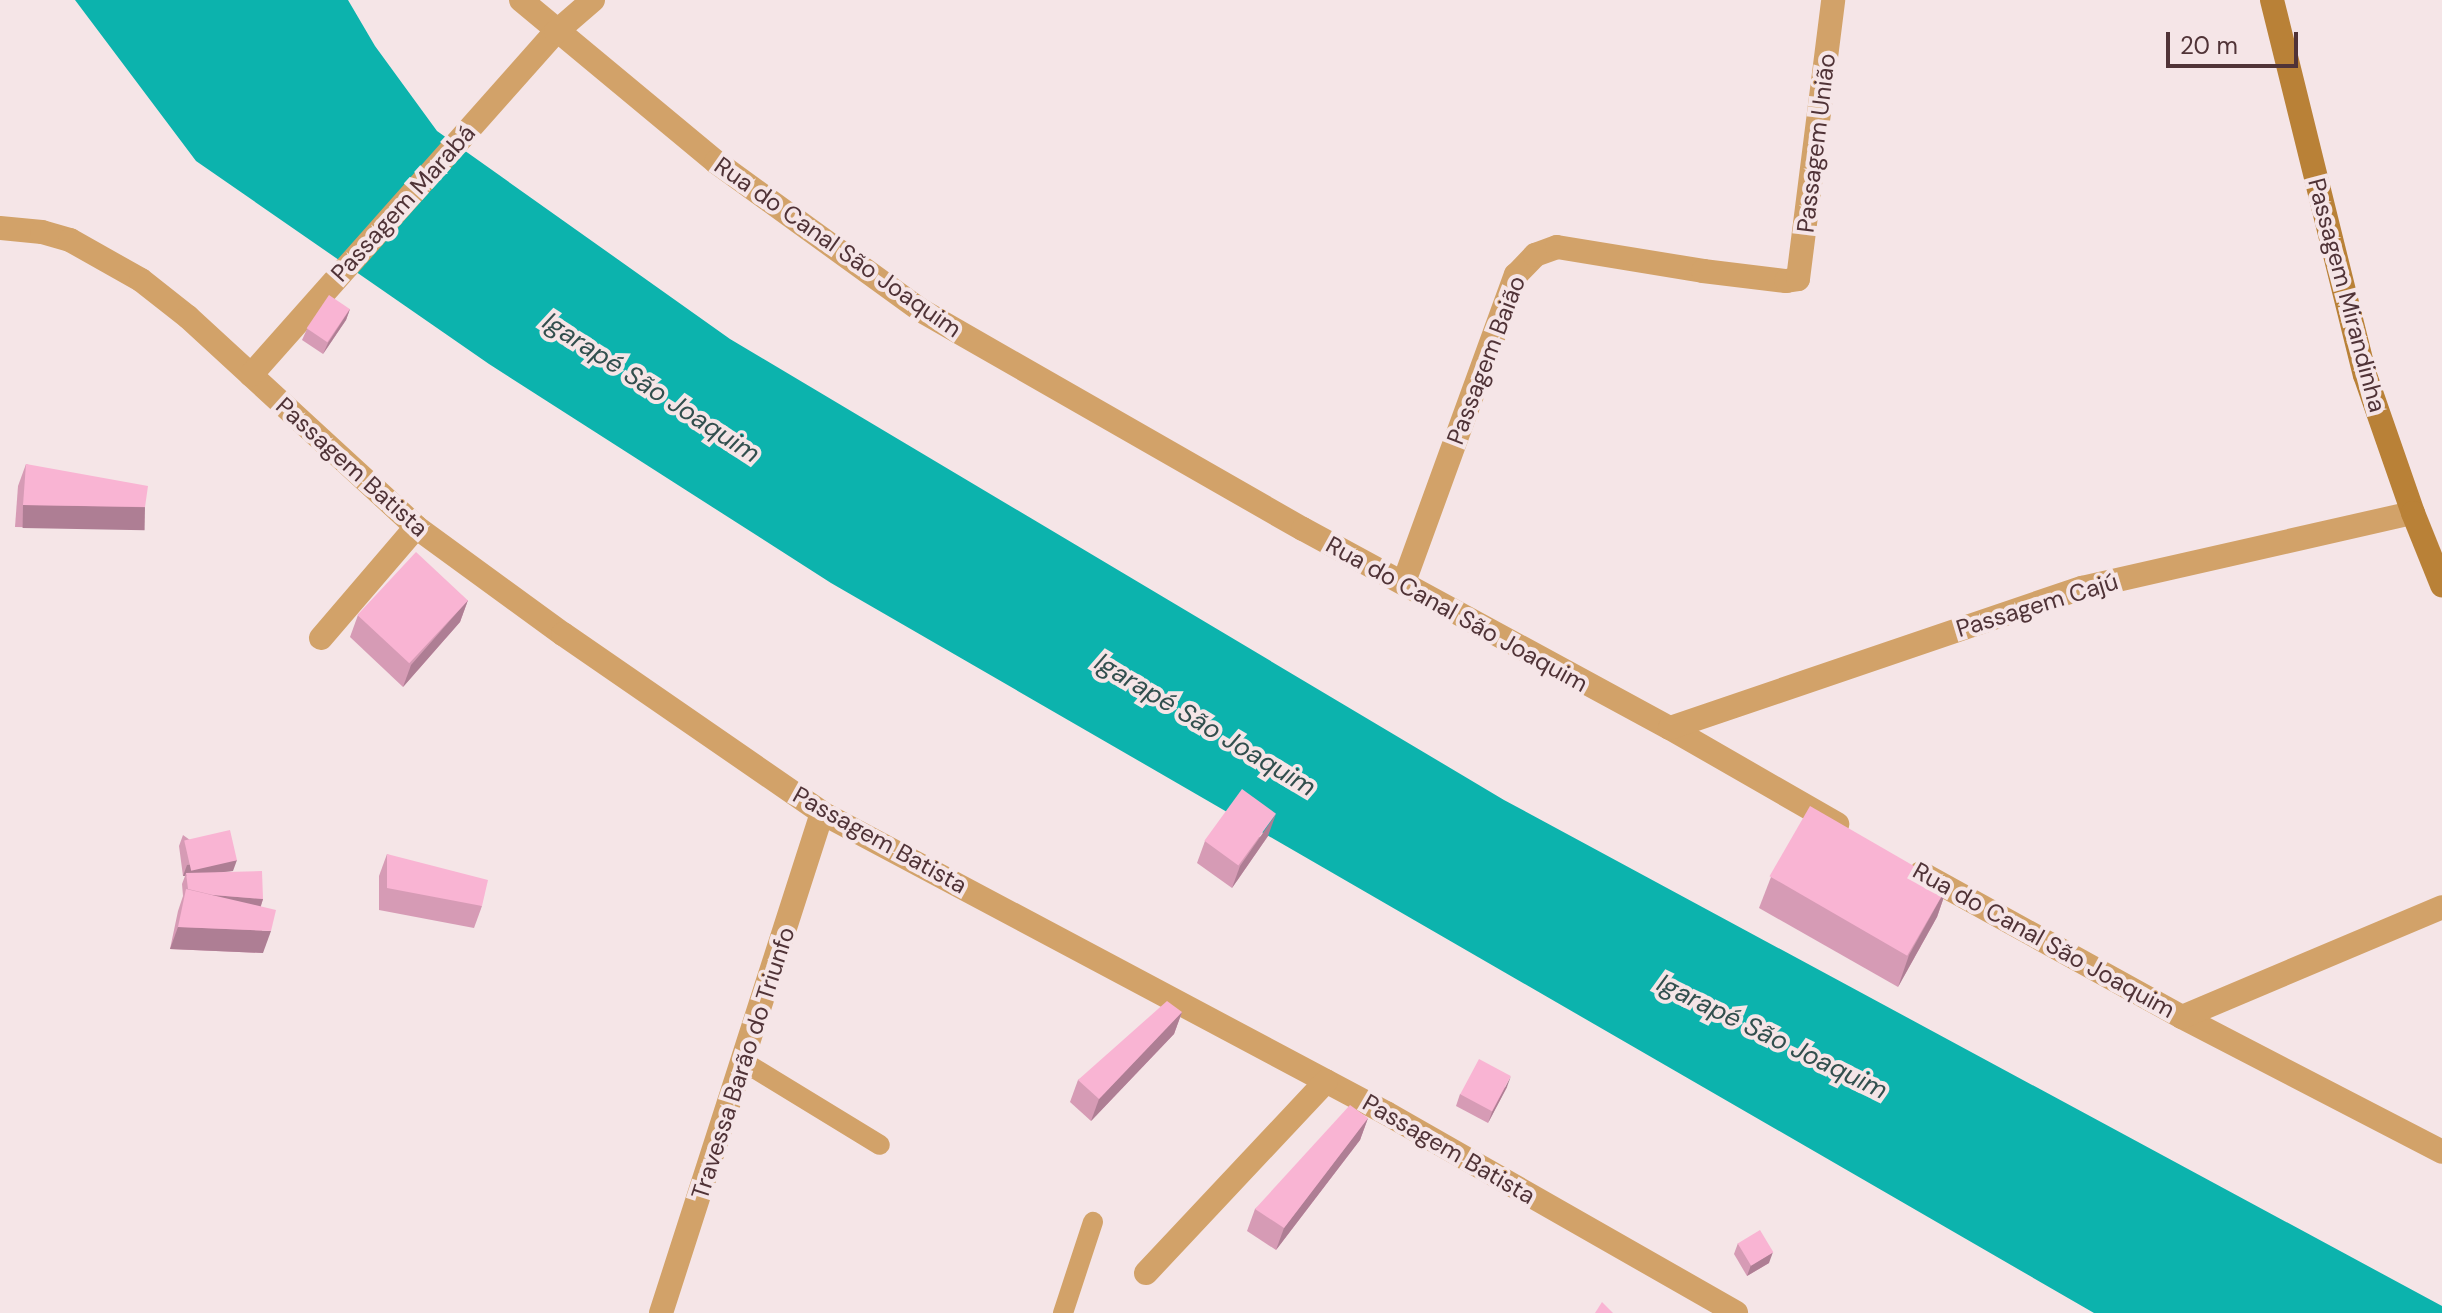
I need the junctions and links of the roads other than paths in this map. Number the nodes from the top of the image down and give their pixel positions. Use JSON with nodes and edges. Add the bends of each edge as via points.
{"nodes":[{"id":1,"x":521,"y":0,"type":"edge"},
{"id":2,"x":593,"y":0,"type":"edge"},
{"id":3,"x":1833,"y":0,"type":"edge"},
{"id":4,"x":2272,"y":0,"type":"edge"},
{"id":5,"x":556,"y":32,"type":"junction"},
{"id":6,"x":0,"y":228,"type":"edge"},
{"id":7,"x":1793,"y":282,"type":"joint"},
{"id":8,"x":251,"y":375,"type":"junction"},
{"id":9,"x":2413,"y":513,"type":"junction"},
{"id":10,"x":416,"y":527,"type":"junction"},
{"id":11,"x":2441,"y":579,"type":"edge"},
{"id":12,"x":1404,"y":582,"type":"junction"},
{"id":13,"x":321,"y":638,"type":"dead end"},
{"id":14,"x":1670,"y":728,"type":"junction"},
{"id":15,"x":822,"y":813,"type":"junction"},
{"id":16,"x":1859,"y":837,"type":"edge"},
{"id":17,"x":1900,"y":860,"type":"edge"},
{"id":18,"x":2442,"y":907,"type":"edge"},
{"id":19,"x":2182,"y":1017,"type":"junction"},
{"id":20,"x":744,"y":1062,"type":"junction"},
{"id":21,"x":1326,"y":1081,"type":"junction"},
{"id":22,"x":880,"y":1145,"type":"dead end"},
{"id":23,"x":2442,"y":1152,"type":"edge"},
{"id":24,"x":1093,"y":1222,"type":"dead end"},
{"id":25,"x":1146,"y":1273,"type":"dead end"},
{"id":26,"x":661,"y":1313,"type":"edge"},
{"id":27,"x":1063,"y":1313,"type":"edge"},
{"id":28,"x":1736,"y":1313,"type":"edge"}],
"edges":[{"from":1,"to":5,"type":"street","name":"Rua do Canal São Joaquim"},
{"from":2,"to":5,"type":"street","name":"Passagem Marabá"},
{"from":3,"to":7,"type":"street","name":"Passagem União","via":[[1800,274]]},
{"from":4,"to":9,"type":"street","name":"Passagem Mirandinha","via":[[2365,375]]},
{"from":5,"to":8,"type":"street","name":"Passagem Marabá"},
{"from":5,"to":12,"type":"street","name":"Rua do Canal São Joaquim","via":[[716,162],[922,311]]},
{"from":6,"to":8,"type":"street","name":"Passagem Batista","via":[[42,232],[100,255],[188,317]]},
{"from":7,"to":12,"type":"street","name":"Passagem Baião","via":[[1557,247],[1528,260],[1516,275]]},
{"from":8,"to":10,"type":"street","name":"Passagem Batista"},
{"from":9,"to":11,"type":"street","name":"Passagem Mirandinha"},
{"from":9,"to":14,"type":"street","name":"Passagem Cajú","via":[[2082,588]]},
{"from":10,"to":13,"type":"street"},
{"from":10,"to":15,"type":"street","name":"Passagem Batista"},
{"from":12,"to":14,"type":"street","name":"Rua do Canal São Joaquim"},
{"from":14,"to":16,"type":"street","name":"Rua do Canal São Joaquim"},
{"from":15,"to":20,"type":"street","name":"Travessa Barão do Triunfo"},
{"from":15,"to":21,"type":"street","name":"Passagem Batista"},
{"from":17,"to":19,"type":"street","name":"Rua do Canal São Joaquim"},
{"from":18,"to":19,"type":"street"},
{"from":19,"to":23,"type":"street","name":"Rua do Canal São Joaquim"},
{"from":20,"to":22,"type":"lane"},
{"from":20,"to":26,"type":"street","name":"Travessa Barão do Triunfo"},
{"from":21,"to":25,"type":"street"},
{"from":21,"to":28,"type":"street","name":"Passagem Batista"},
{"from":24,"to":27,"type":"lane"}]}
